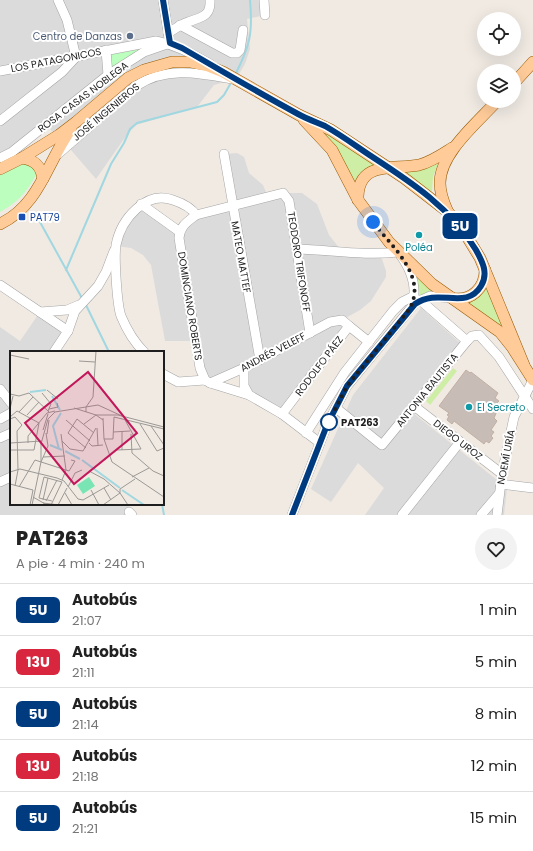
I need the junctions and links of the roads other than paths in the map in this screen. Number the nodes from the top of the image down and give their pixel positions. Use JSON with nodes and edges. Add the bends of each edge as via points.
{"nodes":[{"id":1,"x":58,"y":0,"type":"edge"},
{"id":2,"x":163,"y":0,"type":"edge"},
{"id":3,"x":264,"y":0,"type":"edge"},
{"id":4,"x":210,"y":4,"type":"edge"},
{"id":5,"x":266,"y":15,"type":"dead end"},
{"id":6,"x":180,"y":25,"type":"junction"},
{"id":7,"x":243,"y":30,"type":"dead end"},
{"id":8,"x":168,"y":34,"type":"junction"},
{"id":9,"x":170,"y":43,"type":"junction"},
{"id":10,"x":106,"y":50,"type":"junction"},
{"id":11,"x":76,"y":57,"type":"junction"},
{"id":12,"x":533,"y":62,"type":"edge"},
{"id":13,"x":0,"y":71,"type":"edge"},
{"id":14,"x":223,"y":72,"type":"junction"},
{"id":15,"x":108,"y":75,"type":"junction"},
{"id":16,"x":521,"y":75,"type":"edge"},
{"id":17,"x":236,"y":79,"type":"junction"},
{"id":18,"x":490,"y":108,"type":"edge"},
{"id":19,"x":299,"y":114,"type":"junction"},
{"id":20,"x":0,"y":121,"type":"edge"},
{"id":21,"x":76,"y":122,"type":"junction"},
{"id":22,"x":455,"y":146,"type":"junction"},
{"id":23,"x":224,"y":154,"type":"dead end"},
{"id":24,"x":22,"y":158,"type":"junction"},
{"id":25,"x":52,"y":159,"type":"junction"},
{"id":26,"x":4,"y":160,"type":"edge"},
{"id":27,"x":389,"y":167,"type":"junction"},
{"id":28,"x":0,"y":169,"type":"edge"},
{"id":29,"x":44,"y":179,"type":"junction"},
{"id":30,"x":358,"y":200,"type":"junction"},
{"id":31,"x":141,"y":204,"type":"junction"},
{"id":32,"x":232,"y":206,"type":"junction"},
{"id":33,"x":448,"y":212,"type":"junction"},
{"id":34,"x":196,"y":215,"type":"junction"},
{"id":35,"x":0,"y":224,"type":"edge"},
{"id":36,"x":180,"y":232,"type":"junction"},
{"id":37,"x":116,"y":246,"type":"junction"},
{"id":38,"x":297,"y":249,"type":"junction"},
{"id":39,"x":398,"y":252,"type":"junction"},
{"id":40,"x":485,"y":270,"type":"junction"},
{"id":41,"x":0,"y":285,"type":"edge"},
{"id":42,"x":417,"y":298,"type":"junction"},
{"id":43,"x":451,"y":298,"type":"junction"},
{"id":44,"x":81,"y":304,"type":"junction"},
{"id":45,"x":40,"y":312,"type":"junction"},
{"id":46,"x":346,"y":323,"type":"junction"},
{"id":47,"x":68,"y":331,"type":"junction"},
{"id":48,"x":310,"y":333,"type":"junction"},
{"id":49,"x":470,"y":338,"type":"junction"},
{"id":50,"x":369,"y":342,"type":"junction"},
{"id":51,"x":55,"y":351,"type":"edge"},
{"id":52,"x":143,"y":351,"type":"edge"},
{"id":53,"x":260,"y":360,"type":"junction"},
{"id":54,"x":524,"y":365,"type":"junction"},
{"id":55,"x":244,"y":368,"type":"junction"},
{"id":56,"x":164,"y":375,"type":"edge"},
{"id":57,"x":533,"y":380,"type":"edge"},
{"id":58,"x":208,"y":382,"type":"junction"},
{"id":59,"x":0,"y":389,"type":"edge"},
{"id":60,"x":250,"y":395,"type":"junction"},
{"id":61,"x":524,"y":397,"type":"junction"},
{"id":62,"x":10,"y":402,"type":"edge"},
{"id":63,"x":414,"y":406,"type":"junction"},
{"id":64,"x":336,"y":408,"type":"junction"},
{"id":65,"x":533,"y":409,"type":"edge"},
{"id":66,"x":10,"y":414,"type":"edge"},
{"id":67,"x":282,"y":414,"type":"junction"},
{"id":68,"x":0,"y":419,"type":"edge"},
{"id":69,"x":10,"y":433,"type":"edge"},
{"id":70,"x":306,"y":433,"type":"junction"},
{"id":71,"x":0,"y":438,"type":"edge"},
{"id":72,"x":460,"y":442,"type":"junction"},
{"id":73,"x":320,"y":443,"type":"junction"},
{"id":74,"x":502,"y":474,"type":"junction"},
{"id":75,"x":10,"y":477,"type":"edge"},
{"id":76,"x":0,"y":482,"type":"edge"},
{"id":77,"x":500,"y":484,"type":"junction"},
{"id":78,"x":533,"y":488,"type":"edge"},
{"id":79,"x":499,"y":494,"type":"junction"},
{"id":80,"x":292,"y":515,"type":"edge"},
{"id":81,"x":402,"y":515,"type":"edge"},
{"id":82,"x":481,"y":515,"type":"edge"},
{"id":83,"x":497,"y":515,"type":"edge"}],
"edges":[{"from":1,"to":11,"type":"street","via":[[67,20]]},
{"from":2,"to":8,"type":"street"},
{"from":3,"to":5,"type":"street"},
{"from":4,"to":6,"type":"street","via":[[204,18]]},
{"from":6,"to":7,"type":"street","via":[[232,53],[240,50]]},
{"from":6,"to":8,"type":"street"},
{"from":8,"to":9,"type":"street"},
{"from":9,"to":10,"type":"street","name":"LOS PATAGONICOS","via":[[156,41]]},
{"from":9,"to":14,"type":"street","name":"LOS PATAGONICOS"},
{"from":9,"to":15,"type":"street","name":"ROSA CASAS NOBLEGA","via":[[144,52]]},
{"from":10,"to":11,"type":"street","name":"LOS PATAGONICOS"},
{"from":10,"to":15,"type":"street"},
{"from":11,"to":13,"type":"street","name":"LOS PATAGONICOS"},
{"from":11,"to":20,"type":"street","via":[[62,72]]},
{"from":12,"to":16,"type":"main road"},
{"from":14,"to":17,"type":"main road"},
{"from":14,"to":21,"type":"main road","via":[[190,62],[172,62],[150,67],[128,78]]},
{"from":15,"to":26,"type":"street","name":"ROSA CASAS NOBLEGA"},
{"from":17,"to":19,"type":"main road"},
{"from":17,"to":25,"type":"street","name":"JOSÉ INGENIEROS","via":[[181,72],[150,78],[136,86]]},
{"from":18,"to":22,"type":"main road"},
{"from":19,"to":27,"type":"main road","via":[[331,130]]},
{"from":19,"to":30,"type":"main road","via":[[330,147]]},
{"from":21,"to":24,"type":"main road"},
{"from":21,"to":25,"type":"main road"},
{"from":22,"to":27,"type":"main road","via":[[437,158],[420,164]]},
{"from":22,"to":33,"type":"main road","via":[[440,176],[440,189]]},
{"from":23,"to":32,"type":"street","name":"MATEO MATTEF"},
{"from":24,"to":26,"type":"main road"},
{"from":24,"to":29,"type":"main road","via":[[29,159],[39,166]]},
{"from":25,"to":29,"type":"main road"},
{"from":26,"to":28,"type":"main road"},
{"from":27,"to":30,"type":"main road","via":[[374,170],[364,178],[358,190]]},
{"from":27,"to":33,"type":"main road"},
{"from":29,"to":35,"type":"main road","via":[[27,204]]},
{"from":30,"to":39,"type":"main road"},
{"from":31,"to":34,"type":"street","via":[[154,197],[165,197],[188,206]]},
{"from":31,"to":36,"type":"street"},
{"from":31,"to":37,"type":"street","via":[[125,224]]},
{"from":32,"to":34,"type":"street"},
{"from":32,"to":38,"type":"street","name":"TEODORO TRIFONOFF","via":[[283,193],[290,201]]},
{"from":32,"to":53,"type":"street","name":"MATEO MATTEF"},
{"from":33,"to":40,"type":"main road","via":[[469,239]]},
{"from":34,"to":36,"type":"street","via":[[185,223]]},
{"from":36,"to":58,"type":"street","name":"DOMINCIANO ROBERTS","via":[[200,368]]},
{"from":37,"to":44,"type":"street","via":[[100,282]]},
{"from":37,"to":52,"type":"street","via":[[121,316]]},
{"from":38,"to":39,"type":"street","via":[[376,254]]},
{"from":38,"to":48,"type":"street","name":"TEODORO TRIFONOFF"},
{"from":39,"to":42,"type":"street","via":[[411,273]]},
{"from":39,"to":43,"type":"main road"},
{"from":40,"to":43,"type":"main road","via":[[482,286],[474,294],[464,299]]},
{"from":40,"to":54,"type":"main road"},
{"from":41,"to":45,"type":"street"},
{"from":42,"to":43,"type":"street"},
{"from":42,"to":49,"type":"street"},
{"from":42,"to":50,"type":"street","via":[[402,302]]},
{"from":42,"to":64,"type":"street","via":[[347,386]]},
{"from":43,"to":54,"type":"main road","via":[[500,332]]},
{"from":44,"to":45,"type":"street","via":[[67,310]]},
{"from":44,"to":47,"type":"street"},
{"from":45,"to":47,"type":"street"},
{"from":46,"to":48,"type":"street","name":"ANDRÉS VELEFF","via":[[330,322]]},
{"from":46,"to":50,"type":"street"},
{"from":46,"to":67,"type":"street","name":"RODOLFO PÁEZ"},
{"from":47,"to":51,"type":"street"},
{"from":48,"to":53,"type":"street","name":"ANDRÉS VELEFF"},
{"from":49,"to":61,"type":"street","via":[[479,335],[492,347]]},
{"from":49,"to":63,"type":"street","name":"ANTONIA BAUTISTA"},
{"from":50,"to":70,"type":"street","via":[[328,397]]},
{"from":53,"to":55,"type":"street","name":"ANDRÉS VELEFF"},
{"from":54,"to":57,"type":"main road"},
{"from":55,"to":58,"type":"street","name":"ANDRÉS VELEFF"},
{"from":55,"to":60,"type":"street","via":[[244,386]]},
{"from":56,"to":58,"type":"street","via":[[178,382]]},
{"from":57,"to":61,"type":"street","name":"NOEMÍ URÍA"},
{"from":58,"to":60,"type":"street"},
{"from":59,"to":62,"type":"street"},
{"from":60,"to":67,"type":"street"},
{"from":61,"to":65,"type":"street"},
{"from":61,"to":74,"type":"street","name":"NOEMÍ URÍA","via":[[514,417]]},
{"from":63,"to":64,"type":"street","name":"ANTONIA BAUTISTA","via":[[382,446]]},
{"from":63,"to":72,"type":"street","name":"DIEGO UROZ"},
{"from":64,"to":73,"type":"street"},
{"from":66,"to":68,"type":"street"},
{"from":67,"to":70,"type":"street"},
{"from":69,"to":71,"type":"street"},
{"from":70,"to":73,"type":"street"},
{"from":72,"to":74,"type":"street","name":"DIEGO UROZ"},
{"from":72,"to":81,"type":"street"},
{"from":73,"to":80,"type":"street"},
{"from":74,"to":77,"type":"street","name":"NOEMÍ URÍA"},
{"from":75,"to":76,"type":"street"},
{"from":77,"to":78,"type":"street"},
{"from":77,"to":79,"type":"street","name":"NOEMÍ URÍA"},
{"from":79,"to":82,"type":"street"},
{"from":79,"to":83,"type":"street","name":"NOEMÍ URÍA"}]}
